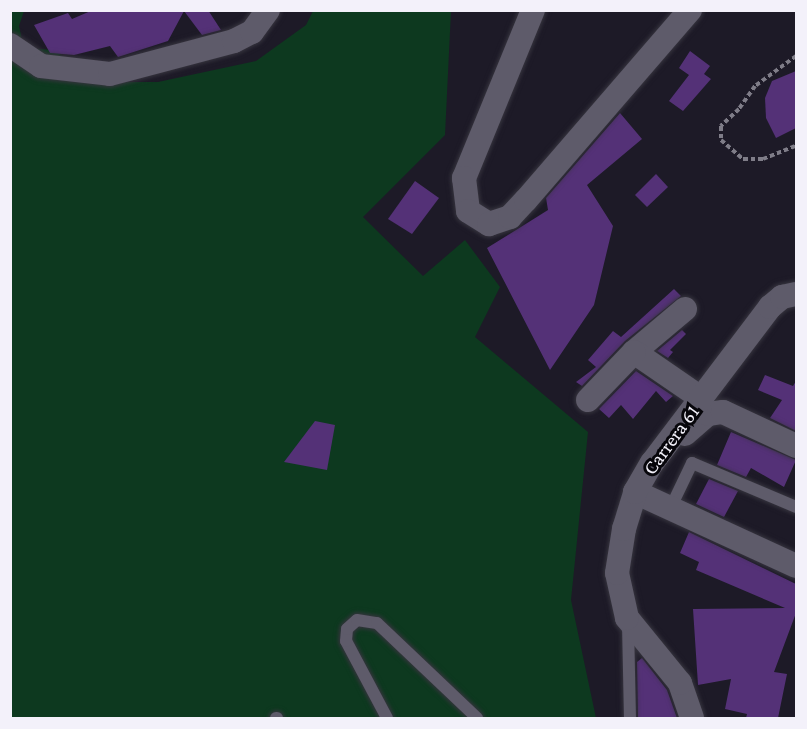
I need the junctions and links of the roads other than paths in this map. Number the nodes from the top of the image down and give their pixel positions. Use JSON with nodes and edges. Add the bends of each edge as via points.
{"nodes":[{"id":1,"x":268,"y":10,"type":"edge"},
{"id":2,"x":533,"y":10,"type":"edge"},
{"id":3,"x":690,"y":10,"type":"edge"},
{"id":4,"x":10,"y":45,"type":"edge"},
{"id":5,"x":795,"y":294,"type":"edge"},
{"id":6,"x":685,"y":309,"type":"dead end"},
{"id":7,"x":634,"y":352,"type":"junction"},
{"id":8,"x":701,"y":398,"type":"junction"},
{"id":9,"x":588,"y":400,"type":"dead end"},
{"id":10,"x":796,"y":446,"type":"edge"},
{"id":11,"x":652,"y":463,"type":"junction"},
{"id":12,"x":634,"y":492,"type":"junction"},
{"id":13,"x":796,"y":507,"type":"edge"},
{"id":14,"x":670,"y":509,"type":"junction"},
{"id":15,"x":796,"y":566,"type":"edge"},
{"id":16,"x":627,"y":618,"type":"junction"},
{"id":17,"x":387,"y":718,"type":"edge"},
{"id":18,"x":477,"y":718,"type":"edge"},
{"id":19,"x":630,"y":718,"type":"edge"},
{"id":20,"x":692,"y":718,"type":"edge"}],
"edges":[{"from":1,"to":4,"type":"street","via":[[252,32],[234,41],[110,74],[41,66]]},
{"from":2,"to":3,"type":"street","via":[[464,178],[468,211],[489,224],[510,217],[526,200]]},
{"from":5,"to":8,"type":"street","name":"Carrera 61","via":[[782,297],[770,307]]},
{"from":6,"to":7,"type":"street"},
{"from":7,"to":8,"type":"street"},
{"from":7,"to":9,"type":"street"},
{"from":8,"to":11,"type":"street","name":"Carrera 61"},
{"from":10,"to":11,"type":"street","via":[[716,411]]},
{"from":11,"to":12,"type":"street","name":"Carrera 61"},
{"from":12,"to":14,"type":"street"},
{"from":12,"to":16,"type":"street","name":"Carrera 61","via":[[617,573]]},
{"from":13,"to":14,"type":"lane","via":[[692,463]]},
{"from":14,"to":15,"type":"street"},
{"from":16,"to":19,"type":"lane"},
{"from":16,"to":20,"type":"street","via":[[680,683]]},
{"from":17,"to":18,"type":"lane","via":[[346,641],[346,629],[357,620],[377,623]]}]}
